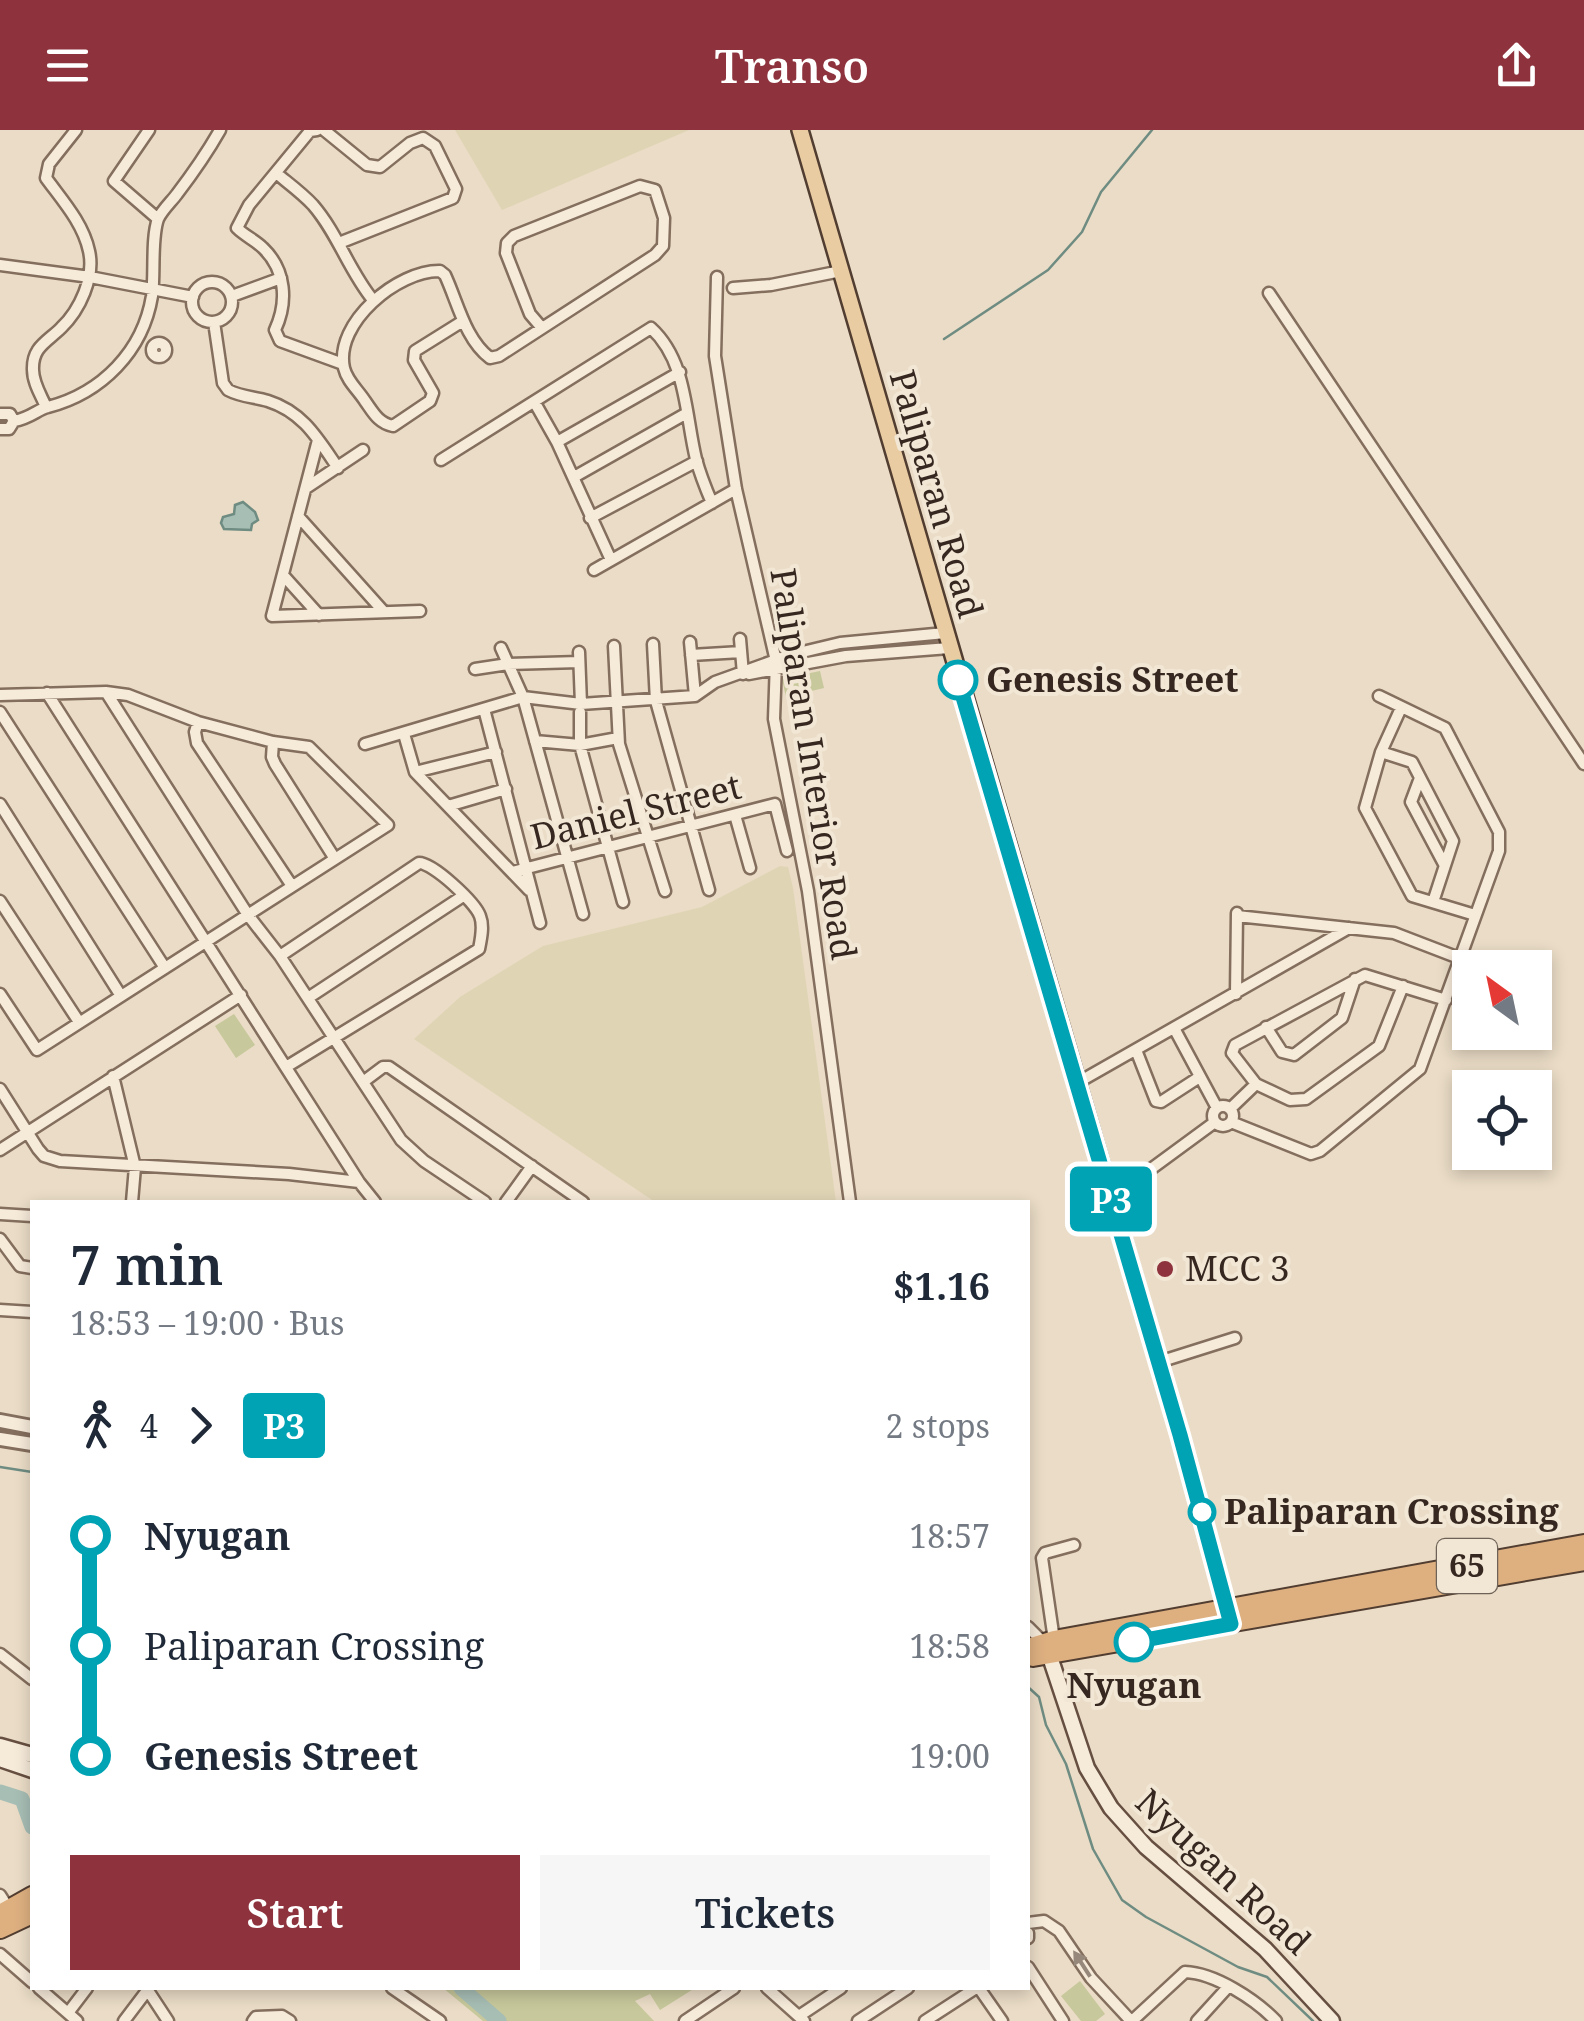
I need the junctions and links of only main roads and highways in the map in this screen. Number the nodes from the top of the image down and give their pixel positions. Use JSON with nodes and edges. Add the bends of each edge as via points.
{"nodes":[{"id":1,"x":800,"y":130,"type":"edge"},
{"id":2,"x":1584,"y":1544,"type":"edge"},
{"id":3,"x":1584,"y":1561,"type":"edge"},
{"id":4,"x":1230,"y":1616,"type":"junction"},
{"id":5,"x":1045,"y":1647,"type":"edge"},
{"id":6,"x":0,"y":1746,"type":"edge"},
{"id":7,"x":30,"y":1754,"type":"edge"},
{"id":8,"x":0,"y":1759,"type":"edge"},
{"id":9,"x":30,"y":1769,"type":"edge"},
{"id":10,"x":30,"y":1897,"type":"edge"},
{"id":11,"x":3,"y":1906,"type":"edge"},
{"id":12,"x":30,"y":1915,"type":"edge"},
{"id":13,"x":0,"y":1929,"type":"edge"},
{"id":14,"x":1332,"y":2021,"type":"edge"}],
"edges":[{"from":1,"to":4,"type":"main road","name":"Paliparan Road"},
{"from":2,"to":4,"type":"highway","number":"65"},
{"from":3,"to":4,"type":"highway","number":"65"},
{"from":4,"to":5,"type":"highway","number":"65"},
{"from":5,"to":14,"type":"main road","name":"Nyugan Road","via":[[1087,1768],[1111,1808],[1146,1847],[1265,1949]]},
{"from":6,"to":7,"type":"main road"},
{"from":8,"to":9,"type":"main road"},
{"from":10,"to":11,"type":"highway"},
{"from":12,"to":13,"type":"highway"}]}
